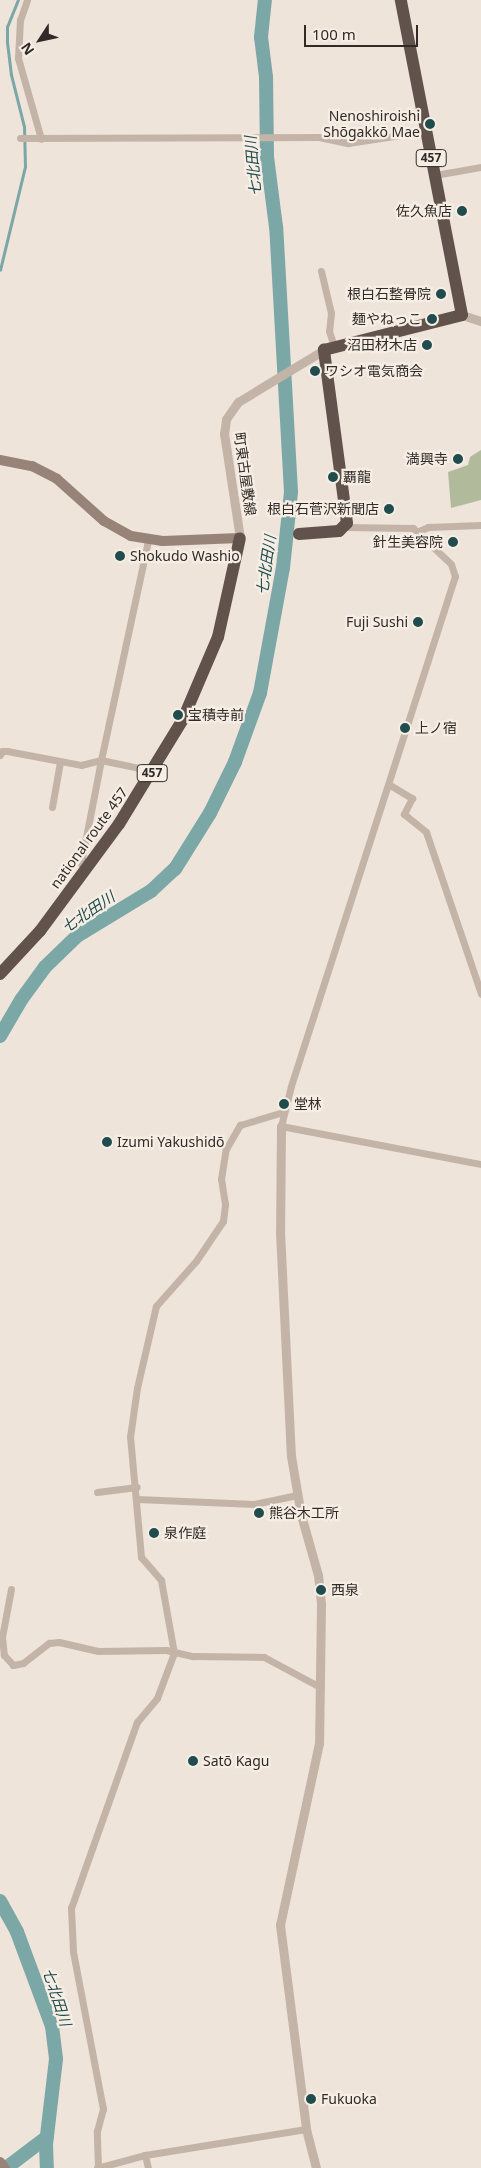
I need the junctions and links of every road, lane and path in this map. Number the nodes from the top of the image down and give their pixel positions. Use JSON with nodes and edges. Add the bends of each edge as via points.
{"nodes":[{"id":1,"x":27,"y":0,"type":"edge"},
{"id":2,"x":401,"y":0,"type":"edge"},
{"id":3,"x":426,"y":131,"type":"junction"},
{"id":4,"x":22,"y":138,"type":"dead end"},
{"id":5,"x":39,"y":139,"type":"junction"},
{"id":6,"x":481,"y":167,"type":"edge"},
{"id":7,"x":435,"y":175,"type":"junction"},
{"id":8,"x":321,"y":271,"type":"dead end"},
{"id":9,"x":462,"y":315,"type":"junction"},
{"id":10,"x":481,"y":321,"type":"edge"},
{"id":11,"x":329,"y":348,"type":"junction"},
{"id":12,"x":0,"y":460,"type":"edge"},
{"id":13,"x":481,"y":524,"type":"edge"},
{"id":14,"x":345,"y":527,"type":"junction"},
{"id":15,"x":419,"y":531,"type":"junction"},
{"id":16,"x":299,"y":534,"type":"dead end"},
{"id":17,"x":240,"y":538,"type":"junction"},
{"id":18,"x":148,"y":540,"type":"junction"},
{"id":19,"x":0,"y":755,"type":"edge"},
{"id":20,"x":101,"y":760,"type":"junction"},
{"id":21,"x":60,"y":762,"type":"junction"},
{"id":22,"x":154,"y":771,"type":"junction"},
{"id":23,"x":390,"y":785,"type":"junction"},
{"id":24,"x":52,"y":807,"type":"dead end"},
{"id":25,"x":84,"y":870,"type":"junction"},
{"id":26,"x":0,"y":974,"type":"edge"},
{"id":27,"x":481,"y":994,"type":"edge"},
{"id":28,"x":283,"y":1112,"type":"junction"},
{"id":29,"x":281,"y":1126,"type":"junction"},
{"id":30,"x":481,"y":1164,"type":"edge"},
{"id":31,"x":137,"y":1487,"type":"junction"},
{"id":32,"x":97,"y":1492,"type":"dead end"},
{"id":33,"x":297,"y":1495,"type":"junction"},
{"id":34,"x":136,"y":1499,"type":"junction"},
{"id":35,"x":11,"y":1589,"type":"dead end"},
{"id":36,"x":174,"y":1653,"type":"junction"},
{"id":37,"x":320,"y":1687,"type":"junction"},
{"id":38,"x":306,"y":2129,"type":"junction"},
{"id":39,"x":145,"y":2155,"type":"junction"},
{"id":40,"x":0,"y":2162,"type":"edge"},
{"id":41,"x":5,"y":2168,"type":"edge"},
{"id":42,"x":97,"y":2168,"type":"edge"},
{"id":43,"x":148,"y":2168,"type":"edge"},
{"id":44,"x":316,"y":2168,"type":"edge"}],
"edges":[{"from":1,"to":5,"type":"street","via":[[20,20],[18,58]]},
{"from":2,"to":3,"type":"highway","number":"457"},
{"from":3,"to":5,"type":"street","via":[[348,143],[319,137]]},
{"from":3,"to":7,"type":"highway","number":"457"},
{"from":4,"to":5,"type":"street"},
{"from":6,"to":7,"type":"street"},
{"from":7,"to":9,"type":"highway","number":"457"},
{"from":8,"to":11,"type":"street","via":[[331,313]]},
{"from":9,"to":10,"type":"street"},
{"from":9,"to":11,"type":"highway"},
{"from":11,"to":14,"type":"highway"},
{"from":11,"to":17,"type":"street","name":"町東古屋敷線","via":[[233,406],[225,427]]},
{"from":12,"to":18,"type":"main road","via":[[46,472],[68,486],[115,530]]},
{"from":13,"to":15,"type":"street","via":[[428,526]]},
{"from":14,"to":15,"type":"street","via":[[413,528]]},
{"from":14,"to":16,"type":"highway","via":[[330,533]]},
{"from":15,"to":23,"type":"street","via":[[452,564],[456,576]]},
{"from":17,"to":18,"type":"main road"},
{"from":17,"to":22,"type":"highway","name":"national route 457","number":"457","via":[[218,637],[207,669]]},
{"from":18,"to":20,"type":"street"},
{"from":19,"to":21,"type":"street","via":[[7,751]]},
{"from":20,"to":21,"type":"street","via":[[81,765]]},
{"from":20,"to":22,"type":"street"},
{"from":20,"to":25,"type":"street","via":[[81,863]]},
{"from":21,"to":24,"type":"street"},
{"from":22,"to":25,"type":"highway","name":"national route 457","number":"457"},
{"from":23,"to":27,"type":"street","via":[[412,798],[404,814],[426,832]]},
{"from":23,"to":28,"type":"street"},
{"from":25,"to":26,"type":"highway","name":"national route 457","number":"457","via":[[40,930]]},
{"from":28,"to":29,"type":"street"},
{"from":28,"to":31,"type":"street","via":[[240,1125],[226,1149],[221,1179],[225,1204],[222,1221],[196,1262],[156,1306],[137,1388],[130,1437]]},
{"from":29,"to":30,"type":"street"},
{"from":29,"to":33,"type":"street","via":[[280,1232],[289,1428]]},
{"from":31,"to":32,"type":"street"},
{"from":31,"to":34,"type":"street"},
{"from":33,"to":34,"type":"street","via":[[254,1504]]},
{"from":33,"to":37,"type":"street","via":[[320,1594]]},
{"from":34,"to":36,"type":"street","via":[[141,1557],[161,1580]]},
{"from":35,"to":36,"type":"street","via":[[2,1637],[4,1655],[12,1665],[23,1663],[55,1642],[98,1651],[166,1650]]},
{"from":36,"to":37,"type":"street","via":[[264,1657]]},
{"from":36,"to":42,"type":"street","via":[[157,1698],[137,1722],[71,1908],[73,1950],[103,2109],[97,2131]]},
{"from":37,"to":38,"type":"street","via":[[319,1743],[280,1925]]},
{"from":38,"to":39,"type":"street"},
{"from":38,"to":44,"type":"street"},
{"from":39,"to":42,"type":"street"},
{"from":39,"to":43,"type":"street"},
{"from":40,"to":41,"type":"main road"}]}
